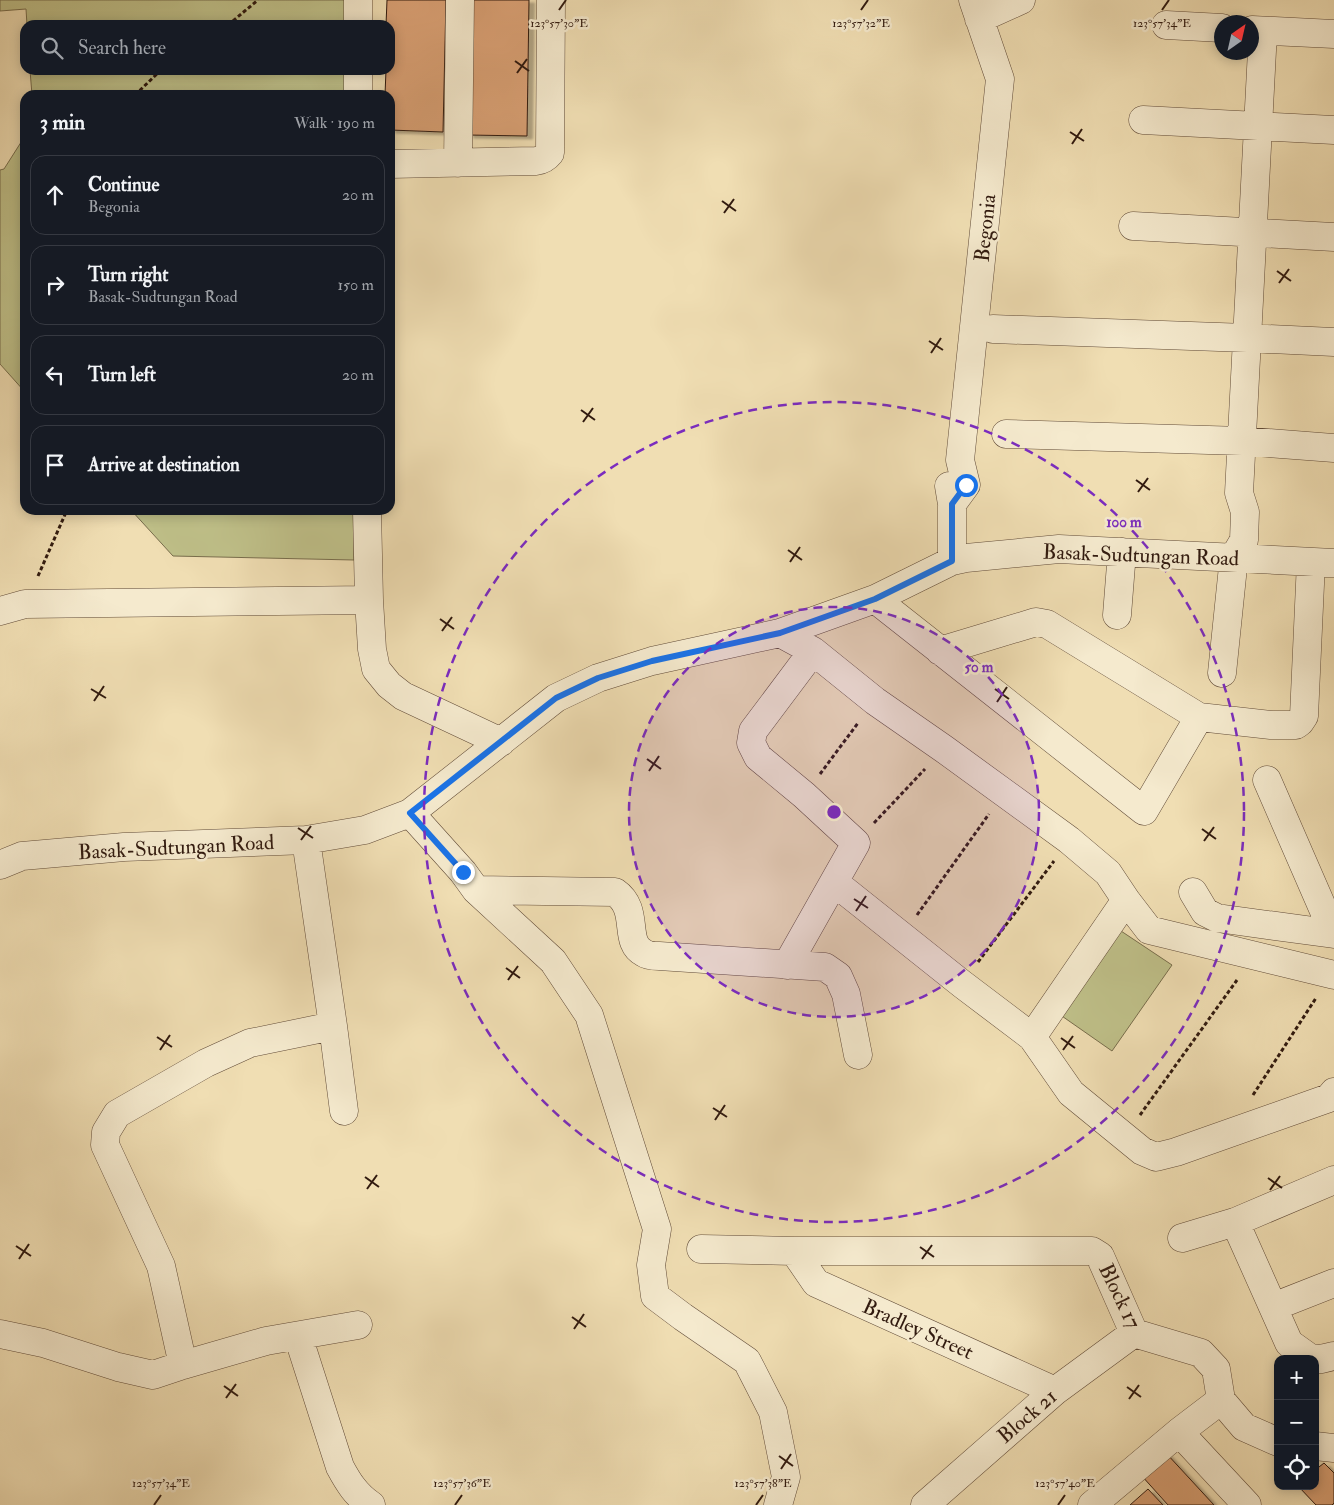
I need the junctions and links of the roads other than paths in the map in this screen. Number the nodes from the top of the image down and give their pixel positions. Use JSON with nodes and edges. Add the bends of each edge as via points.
{"nodes":[{"id":1,"x":358,"y":0,"type":"edge"},
{"id":2,"x":460,"y":0,"type":"edge"},
{"id":3,"x":551,"y":0,"type":"edge"},
{"id":4,"x":1021,"y":0,"type":"edge"},
{"id":5,"x":976,"y":9,"type":"edge"},
{"id":6,"x":358,"y":20,"type":"edge"},
{"id":7,"x":1166,"y":25,"type":"dead end"},
{"id":8,"x":1214,"y":28,"type":"edge"},
{"id":9,"x":1259,"y":30,"type":"edge"},
{"id":10,"x":1334,"y":34,"type":"edge"},
{"id":11,"x":1257,"y":60,"type":"edge"},
{"id":12,"x":358,"y":75,"type":"edge"},
{"id":13,"x":358,"y":90,"type":"edge"},
{"id":14,"x":1143,"y":120,"type":"dead end"},
{"id":15,"x":1258,"y":126,"type":"junction"},
{"id":16,"x":1334,"y":130,"type":"edge"},
{"id":17,"x":458,"y":163,"type":"junction"},
{"id":18,"x":395,"y":164,"type":"edge"},
{"id":19,"x":1133,"y":226,"type":"dead end"},
{"id":20,"x":1253,"y":232,"type":"junction"},
{"id":21,"x":1334,"y":237,"type":"edge"},
{"id":22,"x":993,"y":330,"type":"dead end"},
{"id":23,"x":1247,"y":338,"type":"junction"},
{"id":24,"x":1334,"y":342,"type":"edge"},
{"id":25,"x":1006,"y":434,"type":"dead end"},
{"id":26,"x":1242,"y":441,"type":"junction"},
{"id":27,"x":1334,"y":448,"type":"edge"},
{"id":28,"x":367,"y":515,"type":"edge"},
{"id":29,"x":1122,"y":552,"type":"junction"},
{"id":30,"x":1234,"y":557,"type":"junction"},
{"id":31,"x":952,"y":561,"type":"junction"},
{"id":32,"x":1322,"y":562,"type":"edge"},
{"id":33,"x":875,"y":599,"type":"junction"},
{"id":34,"x":369,"y":600,"type":"junction"},
{"id":35,"x":12,"y":608,"type":"edge"},
{"id":36,"x":1118,"y":615,"type":"dead end"},
{"id":37,"x":780,"y":633,"type":"junction"},
{"id":38,"x":813,"y":651,"type":"junction"},
{"id":39,"x":940,"y":651,"type":"junction"},
{"id":40,"x":1222,"y":673,"type":"dead end"},
{"id":41,"x":1199,"y":717,"type":"junction"},
{"id":42,"x":501,"y":742,"type":"junction"},
{"id":43,"x":1267,"y":780,"type":"dead end"},
{"id":44,"x":410,"y":813,"type":"junction"},
{"id":45,"x":306,"y":840,"type":"junction"},
{"id":46,"x":0,"y":865,"type":"edge"},
{"id":47,"x":834,"y":882,"type":"junction"},
{"id":48,"x":476,"y":890,"type":"junction"},
{"id":49,"x":1193,"y":892,"type":"dead end"},
{"id":50,"x":1126,"y":900,"type":"junction"},
{"id":51,"x":787,"y":965,"type":"junction"},
{"id":52,"x":1333,"y":975,"type":"edge"},
{"id":53,"x":333,"y":1026,"type":"junction"},
{"id":54,"x":1032,"y":1037,"type":"junction"},
{"id":55,"x":858,"y":1054,"type":"dead end"},
{"id":56,"x":1334,"y":1092,"type":"edge"},
{"id":57,"x":344,"y":1111,"type":"dead end"},
{"id":58,"x":1334,"y":1180,"type":"edge"},
{"id":59,"x":1235,"y":1222,"type":"junction"},
{"id":60,"x":1182,"y":1238,"type":"dead end"},
{"id":61,"x":701,"y":1249,"type":"dead end"},
{"id":62,"x":794,"y":1251,"type":"junction"},
{"id":63,"x":1334,"y":1283,"type":"edge"},
{"id":64,"x":1273,"y":1308,"type":"junction"},
{"id":65,"x":358,"y":1325,"type":"dead end"},
{"id":66,"x":1134,"y":1333,"type":"junction"},
{"id":67,"x":0,"y":1334,"type":"edge"},
{"id":68,"x":298,"y":1336,"type":"junction"},
{"id":69,"x":1334,"y":1356,"type":"edge"},
{"id":70,"x":183,"y":1365,"type":"junction"},
{"id":71,"x":1055,"y":1391,"type":"junction"},
{"id":72,"x":1221,"y":1400,"type":"junction"},
{"id":73,"x":1179,"y":1432,"type":"junction"},
{"id":74,"x":1274,"y":1440,"type":"edge"},
{"id":75,"x":1319,"y":1446,"type":"edge"},
{"id":76,"x":1334,"y":1448,"type":"edge"},
{"id":77,"x":938,"y":1501,"type":"edge"},
{"id":78,"x":1095,"y":1504,"type":"edge"},
{"id":79,"x":371,"y":1505,"type":"edge"},
{"id":80,"x":778,"y":1505,"type":"edge"},
{"id":81,"x":1247,"y":1505,"type":"edge"}],
"edges":[{"from":1,"to":6,"type":"street"},
{"from":2,"to":17,"type":"street"},
{"from":3,"to":17,"type":"street","via":[[550,153],[536,161]]},
{"from":4,"to":5,"type":"street"},
{"from":5,"to":31,"type":"street","name":"Begonia","via":[[1000,78]]},
{"from":7,"to":8,"type":"street"},
{"from":9,"to":10,"type":"street"},
{"from":11,"to":15,"type":"street"},
{"from":12,"to":13,"type":"street"},
{"from":14,"to":15,"type":"street"},
{"from":15,"to":16,"type":"street"},
{"from":15,"to":20,"type":"street"},
{"from":17,"to":18,"type":"street"},
{"from":19,"to":20,"type":"street"},
{"from":20,"to":21,"type":"street"},
{"from":20,"to":23,"type":"street"},
{"from":22,"to":23,"type":"street"},
{"from":23,"to":24,"type":"street"},
{"from":23,"to":26,"type":"street"},
{"from":25,"to":26,"type":"street"},
{"from":26,"to":27,"type":"street"},
{"from":26,"to":30,"type":"street","via":[[1239,493],[1230,510],[1228,525],[1228,540]]},
{"from":28,"to":34,"type":"street"},
{"from":29,"to":30,"type":"street","name":"Basak-Sudtungan Road"},
{"from":29,"to":31,"type":"street","name":"Basak-Sudtungan Road","via":[[1059,549]]},
{"from":29,"to":36,"type":"street"},
{"from":30,"to":32,"type":"street","name":"Basak-Sudtungan Road"},
{"from":30,"to":40,"type":"street"},
{"from":31,"to":33,"type":"street","name":"Basak-Sudtungan Road"},
{"from":32,"to":41,"type":"street","via":[[1304,716],[1300,722],[1271,725]]},
{"from":33,"to":37,"type":"street","name":"Basak-Sudtungan Road"},
{"from":33,"to":39,"type":"street"},
{"from":34,"to":35,"type":"street"},
{"from":34,"to":42,"type":"street","via":[[376,668],[389,685],[403,696]]},
{"from":37,"to":38,"type":"street"},
{"from":37,"to":42,"type":"street","name":"Basak-Sudtungan Road","via":[[652,661],[598,678],[556,698]]},
{"from":38,"to":47,"type":"street","via":[[753,731],[751,744],[758,757],[856,843]]},
{"from":38,"to":50,"type":"street","via":[[875,700],[1069,840],[1108,873]]},
{"from":39,"to":41,"type":"street","via":[[1036,622],[1047,624]]},
{"from":39,"to":41,"type":"street","via":[[1144,811]]},
{"from":42,"to":44,"type":"street","name":"Basak-Sudtungan Road"},
{"from":43,"to":49,"type":"street","via":[[1334,934],[1217,918],[1205,912]]},
{"from":44,"to":45,"type":"street","name":"Basak-Sudtungan Road","via":[[365,830]]},
{"from":44,"to":48,"type":"street"},
{"from":45,"to":46,"type":"street","name":"Basak-Sudtungan Road","via":[[115,848],[22,856]]},
{"from":45,"to":53,"type":"street"},
{"from":47,"to":51,"type":"street"},
{"from":47,"to":54,"type":"street"},
{"from":48,"to":51,"type":"street","via":[[615,892],[628,907],[634,945],[644,954]]},
{"from":48,"to":80,"type":"street","via":[[553,961],[589,1015],[657,1229],[650,1265],[655,1296],[747,1361],[773,1412],[786,1477]]},
{"from":50,"to":52,"type":"street","via":[[1149,930]]},
{"from":50,"to":54,"type":"street"},
{"from":51,"to":55,"type":"street","via":[[825,968],[838,976],[846,994]]},
{"from":53,"to":57,"type":"street"},
{"from":53,"to":70,"type":"street","via":[[250,1043],[206,1063],[117,1114],[106,1132],[105,1145],[161,1266]]},
{"from":54,"to":56,"type":"street","via":[[1071,1093],[1142,1151],[1156,1157],[1329,1098]]},
{"from":58,"to":59,"type":"street"},
{"from":59,"to":60,"type":"street"},
{"from":59,"to":64,"type":"street"},
{"from":61,"to":62,"type":"street"},
{"from":62,"to":66,"type":"street","name":"Block 17","via":[[1092,1251],[1100,1256]]},
{"from":62,"to":71,"type":"street","name":"Bradley Street","via":[[816,1283]]},
{"from":63,"to":64,"type":"street"},
{"from":64,"to":69,"type":"street","via":[[1289,1342],[1310,1358]]},
{"from":65,"to":68,"type":"street"},
{"from":66,"to":71,"type":"street","name":"Block 21"},
{"from":66,"to":72,"type":"street","name":"Block 17","via":[[1201,1353],[1216,1369]]},
{"from":67,"to":70,"type":"street","via":[[43,1343],[153,1376]]},
{"from":68,"to":70,"type":"street","via":[[266,1341]]},
{"from":68,"to":79,"type":"street","via":[[340,1466],[350,1485],[362,1500]]},
{"from":71,"to":77,"type":"street","name":"Block 21"},
{"from":72,"to":73,"type":"street"},
{"from":72,"to":74,"type":"street","via":[[1244,1427]]},
{"from":73,"to":78,"type":"street"},
{"from":73,"to":81,"type":"street"},
{"from":75,"to":76,"type":"street"}]}
